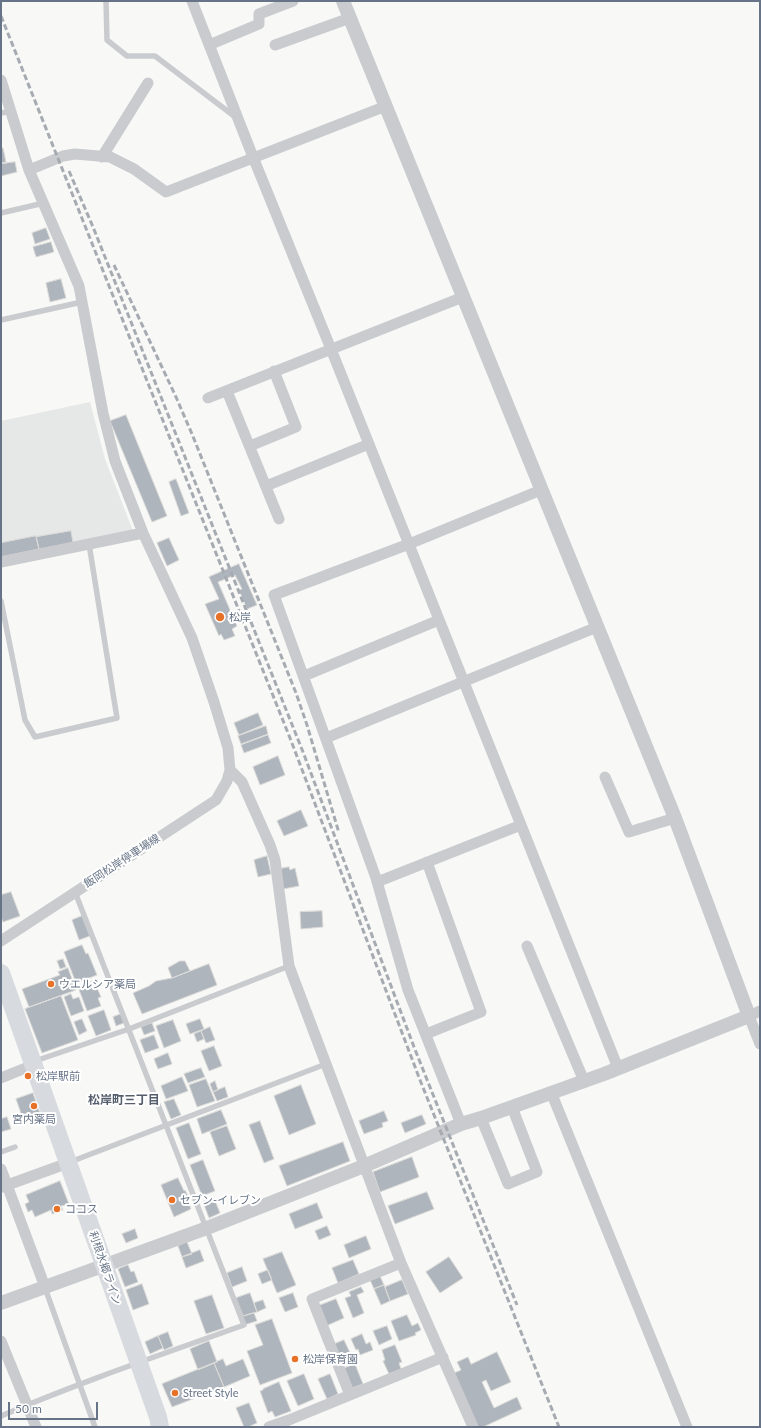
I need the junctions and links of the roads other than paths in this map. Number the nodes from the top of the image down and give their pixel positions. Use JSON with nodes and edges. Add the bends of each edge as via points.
{"nodes":[{"id":1,"x":106,"y":1,"type":"edge"},
{"id":2,"x":192,"y":1,"type":"edge"},
{"id":3,"x":293,"y":1,"type":"edge"},
{"id":4,"x":344,"y":1,"type":"edge"},
{"id":5,"x":350,"y":18,"type":"junction"},
{"id":6,"x":209,"y":45,"type":"junction"},
{"id":7,"x":275,"y":45,"type":"dead end"},
{"id":8,"x":1,"y":80,"type":"edge"},
{"id":9,"x":148,"y":83,"type":"dead end"},
{"id":10,"x":386,"y":106,"type":"junction"},
{"id":11,"x":6,"y":112,"type":"edge"},
{"id":12,"x":238,"y":118,"type":"junction"},
{"id":13,"x":102,"y":157,"type":"junction"},
{"id":14,"x":253,"y":157,"type":"junction"},
{"id":15,"x":29,"y":170,"type":"junction"},
{"id":16,"x":44,"y":203,"type":"junction"},
{"id":17,"x":1,"y":213,"type":"edge"},
{"id":18,"x":463,"y":296,"type":"junction"},
{"id":19,"x":82,"y":302,"type":"junction"},
{"id":20,"x":1,"y":320,"type":"edge"},
{"id":21,"x":331,"y":349,"type":"junction"},
{"id":22,"x":274,"y":371,"type":"junction"},
{"id":23,"x":227,"y":391,"type":"junction"},
{"id":24,"x":208,"y":398,"type":"dead end"},
{"id":25,"x":369,"y":444,"type":"junction"},
{"id":26,"x":250,"y":446,"type":"junction"},
{"id":27,"x":266,"y":486,"type":"junction"},
{"id":28,"x":541,"y":490,"type":"junction"},
{"id":29,"x":279,"y":519,"type":"dead end"},
{"id":30,"x":143,"y":533,"type":"junction"},
{"id":31,"x":88,"y":544,"type":"junction"},
{"id":32,"x":409,"y":544,"type":"junction"},
{"id":33,"x":1,"y":562,"type":"edge"},
{"id":34,"x":1,"y":601,"type":"edge"},
{"id":35,"x":439,"y":620,"type":"junction"},
{"id":36,"x":597,"y":627,"type":"junction"},
{"id":37,"x":304,"y":676,"type":"junction"},
{"id":38,"x":463,"y":681,"type":"junction"},
{"id":39,"x":326,"y":738,"type":"junction"},
{"id":40,"x":230,"y":770,"type":"junction"},
{"id":41,"x":605,"y":777,"type":"dead end"},
{"id":42,"x":675,"y":818,"type":"junction"},
{"id":43,"x":521,"y":825,"type":"junction"},
{"id":44,"x":427,"y":862,"type":"junction"},
{"id":45,"x":377,"y":882,"type":"junction"},
{"id":46,"x":74,"y":892,"type":"junction"},
{"id":47,"x":1,"y":941,"type":"edge"},
{"id":48,"x":527,"y":946,"type":"dead end"},
{"id":49,"x":289,"y":966,"type":"junction"},
{"id":50,"x":1,"y":973,"type":"edge"},
{"id":51,"x":754,"y":1014,"type":"edge"},
{"id":52,"x":129,"y":1029,"type":"junction"},
{"id":53,"x":426,"y":1034,"type":"junction"},
{"id":54,"x":760,"y":1044,"type":"edge"},
{"id":55,"x":33,"y":1064,"type":"junction"},
{"id":56,"x":326,"y":1064,"type":"junction"},
{"id":57,"x":618,"y":1068,"type":"junction"},
{"id":58,"x":1,"y":1078,"type":"edge"},
{"id":59,"x":584,"y":1081,"type":"junction"},
{"id":60,"x":551,"y":1092,"type":"junction"},
{"id":61,"x":512,"y":1107,"type":"junction"},
{"id":62,"x":481,"y":1118,"type":"junction"},
{"id":63,"x":461,"y":1124,"type":"junction"},
{"id":64,"x":167,"y":1125,"type":"junction"},
{"id":65,"x":15,"y":1147,"type":"dead end"},
{"id":66,"x":1,"y":1152,"type":"edge"},
{"id":67,"x":68,"y":1163,"type":"junction"},
{"id":68,"x":364,"y":1166,"type":"junction"},
{"id":69,"x":1,"y":1169,"type":"edge"},
{"id":70,"x":4,"y":1186,"type":"edge"},
{"id":71,"x":207,"y":1228,"type":"junction"},
{"id":72,"x":401,"y":1263,"type":"junction"},
{"id":73,"x":104,"y":1266,"type":"junction"},
{"id":74,"x":45,"y":1287,"type":"junction"},
{"id":75,"x":1,"y":1303,"type":"edge"},
{"id":76,"x":1,"y":1341,"type":"edge"},
{"id":77,"x":443,"y":1358,"type":"junction"},
{"id":78,"x":139,"y":1363,"type":"junction"},
{"id":79,"x":80,"y":1385,"type":"junction"},
{"id":80,"x":350,"y":1395,"type":"junction"},
{"id":81,"x":27,"y":1405,"type":"junction"},
{"id":82,"x":1,"y":1416,"type":"edge"},
{"id":83,"x":36,"y":1427,"type":"edge"},
{"id":84,"x":95,"y":1427,"type":"edge"},
{"id":85,"x":160,"y":1427,"type":"edge"},
{"id":86,"x":269,"y":1427,"type":"edge"},
{"id":87,"x":473,"y":1427,"type":"edge"},
{"id":88,"x":686,"y":1427,"type":"edge"}],
"edges":[{"from":1,"to":12,"type":"lane","via":[[107,40],[127,56],[154,56]]},
{"from":2,"to":6,"type":"street"},
{"from":3,"to":6,"type":"street","via":[[259,14],[259,24]]},
{"from":4,"to":5,"type":"street"},
{"from":5,"to":7,"type":"street"},
{"from":5,"to":10,"type":"street"},
{"from":6,"to":12,"type":"street"},
{"from":8,"to":11,"type":"street"},
{"from":9,"to":13,"type":"street"},
{"from":10,"to":14,"type":"street"},
{"from":10,"to":18,"type":"street"},
{"from":11,"to":15,"type":"street"},
{"from":12,"to":14,"type":"street"},
{"from":13,"to":14,"type":"street","via":[[110,157],[134,169],[166,192]]},
{"from":13,"to":15,"type":"street","via":[[75,154],[62,156]]},
{"from":14,"to":21,"type":"street"},
{"from":15,"to":16,"type":"street"},
{"from":16,"to":17,"type":"lane"},
{"from":16,"to":19,"type":"street","via":[[79,286]]},
{"from":18,"to":21,"type":"street"},
{"from":18,"to":28,"type":"street"},
{"from":19,"to":20,"type":"lane"},
{"from":19,"to":30,"type":"street","via":[[115,461]]},
{"from":21,"to":22,"type":"street"},
{"from":21,"to":25,"type":"street"},
{"from":22,"to":23,"type":"street"},
{"from":22,"to":26,"type":"street","via":[[296,427]]},
{"from":23,"to":24,"type":"street"},
{"from":23,"to":26,"type":"street"},
{"from":25,"to":27,"type":"street"},
{"from":25,"to":32,"type":"street"},
{"from":26,"to":27,"type":"street"},
{"from":27,"to":29,"type":"street"},
{"from":28,"to":32,"type":"street"},
{"from":28,"to":36,"type":"street"},
{"from":30,"to":31,"type":"street"},
{"from":30,"to":40,"type":"street","via":[[192,638],[228,748]]},
{"from":31,"to":33,"type":"street"},
{"from":31,"to":34,"type":"lane","via":[[117,718],[35,737],[25,720]]},
{"from":32,"to":35,"type":"street"},
{"from":32,"to":37,"type":"street","via":[[274,595]]},
{"from":35,"to":37,"type":"street"},
{"from":35,"to":38,"type":"street"},
{"from":36,"to":38,"type":"street"},
{"from":36,"to":42,"type":"street"},
{"from":37,"to":39,"type":"street"},
{"from":38,"to":39,"type":"street"},
{"from":38,"to":43,"type":"street"},
{"from":39,"to":45,"type":"street"},
{"from":40,"to":46,"type":"street","name":"飯岡松岸停車場線","via":[[216,800]]},
{"from":40,"to":49,"type":"street","via":[[242,782],[275,860]]},
{"from":41,"to":42,"type":"street","via":[[629,832]]},
{"from":42,"to":51,"type":"street"},
{"from":43,"to":44,"type":"street"},
{"from":43,"to":57,"type":"street"},
{"from":44,"to":45,"type":"street"},
{"from":44,"to":53,"type":"street","via":[[481,1012]]},
{"from":45,"to":53,"type":"street","via":[[408,990]]},
{"from":46,"to":47,"type":"street","name":"飯岡松岸停車場線"},
{"from":46,"to":52,"type":"lane"},
{"from":48,"to":59,"type":"street"},
{"from":49,"to":52,"type":"lane"},
{"from":49,"to":56,"type":"street"},
{"from":50,"to":55,"type":"highway","name":"利根水郷ライン"},
{"from":51,"to":54,"type":"street"},
{"from":51,"to":57,"type":"street"},
{"from":52,"to":55,"type":"lane"},
{"from":52,"to":64,"type":"lane"},
{"from":53,"to":63,"type":"street"},
{"from":55,"to":58,"type":"street"},
{"from":55,"to":67,"type":"highway","name":"利根水郷ライン"},
{"from":56,"to":64,"type":"lane"},
{"from":56,"to":68,"type":"street"},
{"from":57,"to":59,"type":"street"},
{"from":59,"to":60,"type":"street"},
{"from":60,"to":61,"type":"street"},
{"from":60,"to":88,"type":"street"},
{"from":61,"to":62,"type":"street"},
{"from":61,"to":62,"type":"street","via":[[537,1172],[508,1184]]},
{"from":62,"to":63,"type":"street"},
{"from":63,"to":68,"type":"street"},
{"from":64,"to":67,"type":"lane"},
{"from":64,"to":71,"type":"lane"},
{"from":65,"to":66,"type":"lane"},
{"from":67,"to":70,"type":"street"},
{"from":67,"to":73,"type":"highway","name":"利根水郷ライン"},
{"from":68,"to":71,"type":"street"},
{"from":68,"to":72,"type":"street"},
{"from":69,"to":70,"type":"street"},
{"from":70,"to":74,"type":"street"},
{"from":71,"to":73,"type":"street"},
{"from":71,"to":78,"type":"lane","via":[[244,1325]]},
{"from":72,"to":77,"type":"street"},
{"from":72,"to":80,"type":"street","via":[[312,1300]]},
{"from":73,"to":74,"type":"street"},
{"from":73,"to":78,"type":"highway","name":"利根水郷ライン"},
{"from":74,"to":75,"type":"street"},
{"from":74,"to":79,"type":"lane"},
{"from":76,"to":81,"type":"street"},
{"from":77,"to":80,"type":"street"},
{"from":77,"to":87,"type":"street"},
{"from":78,"to":79,"type":"lane"},
{"from":78,"to":85,"type":"highway","name":"利根水郷ライン"},
{"from":79,"to":81,"type":"lane"},
{"from":79,"to":84,"type":"lane"},
{"from":80,"to":86,"type":"street"},
{"from":81,"to":82,"type":"lane"},
{"from":81,"to":83,"type":"street"}]}
